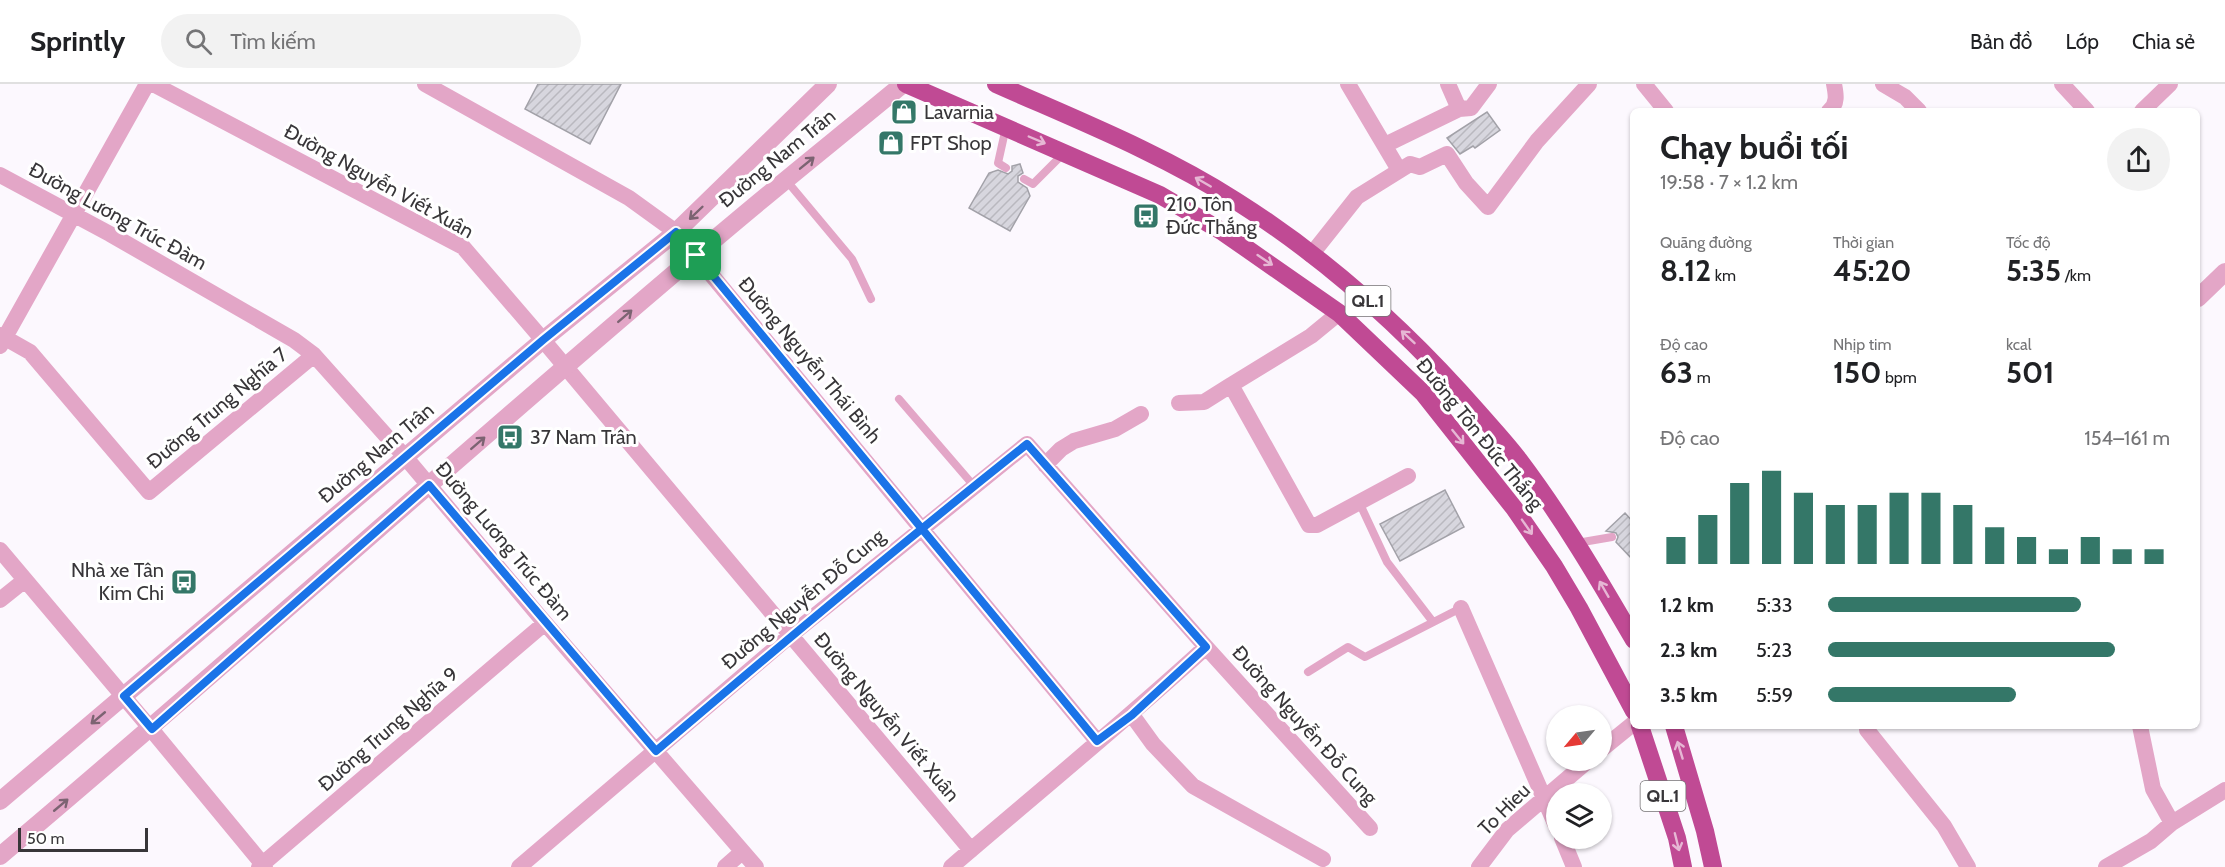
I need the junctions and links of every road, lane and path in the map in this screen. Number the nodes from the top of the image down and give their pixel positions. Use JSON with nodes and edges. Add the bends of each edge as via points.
{"nodes":[{"id":1,"x":147,"y":84,"type":"edge"},
{"id":2,"x":153,"y":84,"type":"edge"},
{"id":3,"x":425,"y":84,"type":"edge"},
{"id":4,"x":828,"y":84,"type":"edge"},
{"id":5,"x":905,"y":84,"type":"edge"},
{"id":6,"x":1348,"y":84,"type":"edge"},
{"id":7,"x":1448,"y":84,"type":"edge"},
{"id":8,"x":1489,"y":84,"type":"edge"},
{"id":9,"x":1589,"y":84,"type":"edge"},
{"id":10,"x":1644,"y":84,"type":"edge"},
{"id":11,"x":1834,"y":84,"type":"edge"},
{"id":12,"x":1883,"y":84,"type":"edge"},
{"id":13,"x":2062,"y":84,"type":"edge"},
{"id":14,"x":2169,"y":84,"type":"edge"},
{"id":15,"x":1005,"y":86,"type":"edge"},
{"id":16,"x":1664,"y":108,"type":"edge"},
{"id":17,"x":1831,"y":108,"type":"edge"},
{"id":18,"x":1916,"y":108,"type":"edge"},
{"id":19,"x":2084,"y":108,"type":"edge"},
{"id":20,"x":2145,"y":108,"type":"edge"},
{"id":21,"x":1459,"y":109,"type":"junction"},
{"id":22,"x":1006,"y":127,"type":"junction"},
{"id":23,"x":1385,"y":145,"type":"junction"},
{"id":24,"x":1065,"y":152,"type":"junction"},
{"id":25,"x":1006,"y":168,"type":"dead end"},
{"id":26,"x":1399,"y":170,"type":"junction"},
{"id":27,"x":0,"y":175,"type":"edge"},
{"id":28,"x":1024,"y":179,"type":"dead end"},
{"id":29,"x":786,"y":180,"type":"junction"},
{"id":30,"x":74,"y":214,"type":"junction"},
{"id":31,"x":676,"y":232,"type":"junction"},
{"id":32,"x":696,"y":255,"type":"junction"},
{"id":33,"x":1311,"y":255,"type":"junction"},
{"id":34,"x":2225,"y":272,"type":"edge"},
{"id":35,"x":2200,"y":296,"type":"edge"},
{"id":36,"x":872,"y":299,"type":"dead end"},
{"id":37,"x":1339,"y":313,"type":"junction"},
{"id":38,"x":2,"y":339,"type":"edge"},
{"id":39,"x":543,"y":340,"type":"junction"},
{"id":40,"x":314,"y":355,"type":"junction"},
{"id":41,"x":566,"y":367,"type":"junction"},
{"id":42,"x":1231,"y":385,"type":"junction"},
{"id":43,"x":899,"y":399,"type":"dead end"},
{"id":44,"x":1179,"y":403,"type":"dead end"},
{"id":45,"x":1141,"y":414,"type":"dead end"},
{"id":46,"x":406,"y":458,"type":"junction"},
{"id":47,"x":1518,"y":459,"type":"junction"},
{"id":48,"x":1045,"y":465,"type":"junction"},
{"id":49,"x":1408,"y":476,"type":"dead end"},
{"id":50,"x":1493,"y":480,"type":"junction"},
{"id":51,"x":429,"y":485,"type":"junction"},
{"id":52,"x":974,"y":486,"type":"junction"},
{"id":53,"x":1359,"y":502,"type":"junction"},
{"id":54,"x":922,"y":528,"type":"junction"},
{"id":55,"x":1612,"y":537,"type":"dead end"},
{"id":56,"x":1576,"y":543,"type":"junction"},
{"id":57,"x":0,"y":550,"type":"edge"},
{"id":58,"x":25,"y":580,"type":"junction"},
{"id":59,"x":0,"y":600,"type":"edge"},
{"id":60,"x":1461,"y":608,"type":"joint"},
{"id":61,"x":1433,"y":622,"type":"junction"},
{"id":62,"x":545,"y":623,"type":"junction"},
{"id":63,"x":1629,"y":628,"type":"edge"},
{"id":64,"x":791,"y":635,"type":"junction"},
{"id":65,"x":1206,"y":647,"type":"junction"},
{"id":66,"x":1308,"y":672,"type":"dead end"},
{"id":67,"x":124,"y":696,"type":"junction"},
{"id":68,"x":1630,"y":704,"type":"edge"},
{"id":69,"x":1132,"y":715,"type":"junction"},
{"id":70,"x":1630,"y":726,"type":"edge"},
{"id":71,"x":152,"y":729,"type":"junction"},
{"id":72,"x":1641,"y":729,"type":"edge"},
{"id":73,"x":1675,"y":729,"type":"edge"},
{"id":74,"x":2141,"y":729,"type":"edge"},
{"id":75,"x":1867,"y":730,"type":"dead end"},
{"id":76,"x":1097,"y":741,"type":"junction"},
{"id":77,"x":1612,"y":741,"type":"edge"},
{"id":78,"x":656,"y":751,"type":"junction"},
{"id":79,"x":1576,"y":771,"type":"edge"},
{"id":80,"x":2225,"y":790,"type":"edge"},
{"id":81,"x":1544,"y":799,"type":"junction"},
{"id":82,"x":0,"y":801,"type":"edge"},
{"id":83,"x":1546,"y":803,"type":"edge"},
{"id":84,"x":2172,"y":823,"type":"junction"},
{"id":85,"x":1370,"y":828,"type":"dead end"},
{"id":86,"x":1567,"y":849,"type":"edge"},
{"id":87,"x":971,"y":850,"type":"junction"},
{"id":88,"x":742,"y":852,"type":"junction"},
{"id":89,"x":0,"y":856,"type":"edge"},
{"id":90,"x":1323,"y":859,"type":"dead end"},
{"id":91,"x":262,"y":866,"type":"edge"},
{"id":92,"x":519,"y":867,"type":"edge"},
{"id":93,"x":725,"y":867,"type":"edge"},
{"id":94,"x":756,"y":867,"type":"edge"},
{"id":95,"x":951,"y":867,"type":"edge"},
{"id":96,"x":1479,"y":867,"type":"edge"},
{"id":97,"x":1574,"y":867,"type":"edge"},
{"id":98,"x":1683,"y":867,"type":"edge"},
{"id":99,"x":1713,"y":867,"type":"edge"},
{"id":100,"x":1968,"y":867,"type":"edge"},
{"id":101,"x":2106,"y":867,"type":"edge"}],
"edges":[{"from":1,"to":30,"type":"street"},
{"from":2,"to":39,"type":"street","name":"Đường Nguyễn Viết Xuân","via":[[463,247]]},
{"from":3,"to":31,"type":"street","name":"Đường Nguyễn Thái Bình","via":[[629,198]]},
{"from":4,"to":31,"type":"street","name":"Đường Nam Trân","one_way":true},
{"from":5,"to":22,"type":"highway","name":"Đường Tôn Đức Thắng","number":"QL.1"},
{"from":29,"to":5,"type":"street","name":"Đường Nam Trân","one_way":true},
{"from":6,"to":23,"type":"street"},
{"from":7,"to":21,"type":"street"},
{"from":8,"to":21,"type":"street","via":[[1471,108]]},
{"from":9,"to":26,"type":"street","via":[[1537,141],[1488,207],[1447,154],[1420,167],[1410,164]]},
{"from":10,"to":16,"type":"street"},
{"from":11,"to":17,"type":"street","via":[[1837,96]]},
{"from":12,"to":18,"type":"street"},
{"from":13,"to":19,"type":"street"},
{"from":14,"to":20,"type":"street"},
{"from":33,"to":15,"type":"highway","name":"Đường Tôn Đức Thắng","number":"QL.1","one_way":true,"via":[[1237,201],[1160,157]]},
{"from":21,"to":23,"type":"street"},
{"from":22,"to":24,"type":"highway","name":"Đường Tôn Đức Thắng","number":"QL.1","one_way":true},
{"from":22,"to":25,"type":"lane","via":[[998,163]]},
{"from":23,"to":26,"type":"street"},
{"from":24,"to":28,"type":"lane","via":[[1033,183]]},
{"from":24,"to":37,"type":"highway","name":"Đường Tôn Đức Thắng","number":"QL.1","one_way":true,"via":[[1160,195],[1223,232]]},
{"from":26,"to":33,"type":"street","via":[[1358,197]]},
{"from":27,"to":30,"type":"street","name":"Đường Lương Trúc Đàm"},
{"from":29,"to":32,"type":"street","name":"Đường Nam Trân"},
{"from":29,"to":36,"type":"lane","via":[[852,259]]},
{"from":30,"to":38,"type":"street"},
{"from":30,"to":40,"type":"street","name":"Đường Lương Trúc Đàm"},
{"from":31,"to":32,"type":"street","name":"Đường Nguyễn Thái Bình"},
{"from":31,"to":39,"type":"street","name":"Đường Nam Trân"},
{"from":41,"to":32,"type":"street","name":"Đường Nam Trân","one_way":true},
{"from":32,"to":54,"type":"street","name":"Đường Nguyễn Thái Bình"},
{"from":47,"to":33,"type":"highway","name":"Đường Tôn Đức Thắng","number":"QL.1","one_way":true,"via":[[1410,338]]},
{"from":34,"to":35,"type":"street"},
{"from":37,"to":42,"type":"street","via":[[1311,336]]},
{"from":37,"to":50,"type":"highway","name":"Đường Tôn Đức Thắng","number":"QL.1","one_way":true,"via":[[1423,393]]},
{"from":38,"to":40,"type":"street","name":"Đường Trung Nghĩa 7","via":[[30,352],[149,492]]},
{"from":39,"to":41,"type":"street","name":"Đường Nguyễn Viết Xuân"},
{"from":39,"to":46,"type":"street","name":"Đường Nam Trân"},
{"from":40,"to":46,"type":"street","name":"Đường Lương Trúc Đàm"},
{"from":51,"to":41,"type":"street","name":"Đường Nam Trân","one_way":true},
{"from":41,"to":64,"type":"street","name":"Đường Nguyễn Viết Xuân"},
{"from":42,"to":44,"type":"street","via":[[1204,402]]},
{"from":42,"to":53,"type":"street","via":[[1307,523],[1317,525]]},
{"from":43,"to":52,"type":"lane"},
{"from":45,"to":48,"type":"street","via":[[1115,429],[1074,441]]},
{"from":46,"to":51,"type":"street","name":"Đường Lương Trúc Đàm"},
{"from":46,"to":67,"type":"street","name":"Đường Nam Trân"},
{"from":47,"to":50,"type":"highway"},
{"from":47,"to":56,"type":"highway","name":"Đường Tôn Đức Thắng","number":"QL.1"},
{"from":48,"to":52,"type":"street","name":"Đường Nguyễn Đỗ Cung","via":[[1027,444]]},
{"from":48,"to":65,"type":"street","name":"Đường Nguyễn Đỗ Cung"},
{"from":49,"to":53,"type":"street"},
{"from":50,"to":68,"type":"highway","name":"Đường Tôn Đức Thắng","number":"QL.1","one_way":true,"via":[[1554,567]]},
{"from":51,"to":62,"type":"street","name":"Đường Lương Trúc Đàm"},
{"from":51,"to":71,"type":"street","name":"Đường Nam Trân"},
{"from":52,"to":54,"type":"street","name":"Đường Nguyễn Đỗ Cung"},
{"from":53,"to":61,"type":"lane","via":[[1388,562]]},
{"from":54,"to":64,"type":"street","name":"Đường Nguyễn Đỗ Cung"},
{"from":54,"to":76,"type":"street","name":"Đường Nguyễn Thái Bình"},
{"from":55,"to":56,"type":"lane"},
{"from":63,"to":56,"type":"highway","name":"Đường Tôn Đức Thắng","number":"QL.1","one_way":true},
{"from":57,"to":58,"type":"street"},
{"from":58,"to":59,"type":"street"},
{"from":58,"to":67,"type":"street"},
{"from":60,"to":61,"type":"lane"},
{"from":60,"to":81,"type":"street"},
{"from":61,"to":66,"type":"lane","via":[[1365,657],[1348,647]]},
{"from":62,"to":78,"type":"street","name":"Đường Lương Trúc Đàm"},
{"from":62,"to":91,"type":"street","name":"Đường Trung Nghĩa 9"},
{"from":64,"to":78,"type":"street","name":"Đường Nguyễn Đỗ Cung"},
{"from":64,"to":87,"type":"street","name":"Đường Nguyễn Viết Xuân"},
{"from":65,"to":69,"type":"street"},
{"from":65,"to":85,"type":"street","name":"Đường Nguyễn Đỗ Cung"},
{"from":67,"to":71,"type":"street"},
{"from":67,"to":82,"type":"street","name":"Đường Nam Trân","one_way":true},
{"from":69,"to":76,"type":"street"},
{"from":69,"to":90,"type":"street","via":[[1199,791]]},
{"from":70,"to":77,"type":"street"},
{"from":89,"to":71,"type":"street","name":"Đường Nam Trân","one_way":true},
{"from":71,"to":91,"type":"street"},
{"from":72,"to":98,"type":"highway","number":"QL.1","one_way":true},
{"from":99,"to":73,"type":"highway","number":"QL.1","one_way":true},
{"from":74,"to":84,"type":"street","via":[[2153,789]]},
{"from":75,"to":100,"type":"street","via":[[1944,826]]},
{"from":76,"to":87,"type":"street"},
{"from":78,"to":88,"type":"street","name":"Đường Lương Trúc Đàm"},
{"from":78,"to":92,"type":"street","name":"Đường Nguyễn Đỗ Cung"},
{"from":79,"to":81,"type":"street","name":"To Hieu"},
{"from":80,"to":84,"type":"street"},
{"from":81,"to":83,"type":"street"},
{"from":81,"to":96,"type":"street","name":"To Hieu","via":[[1508,830]]},
{"from":84,"to":101,"type":"street","via":[[2151,841]]},
{"from":86,"to":97,"type":"street"},
{"from":87,"to":95,"type":"street"},
{"from":88,"to":93,"type":"street"},
{"from":88,"to":94,"type":"street","name":"Đường Lương Trúc Đàm"}]}
